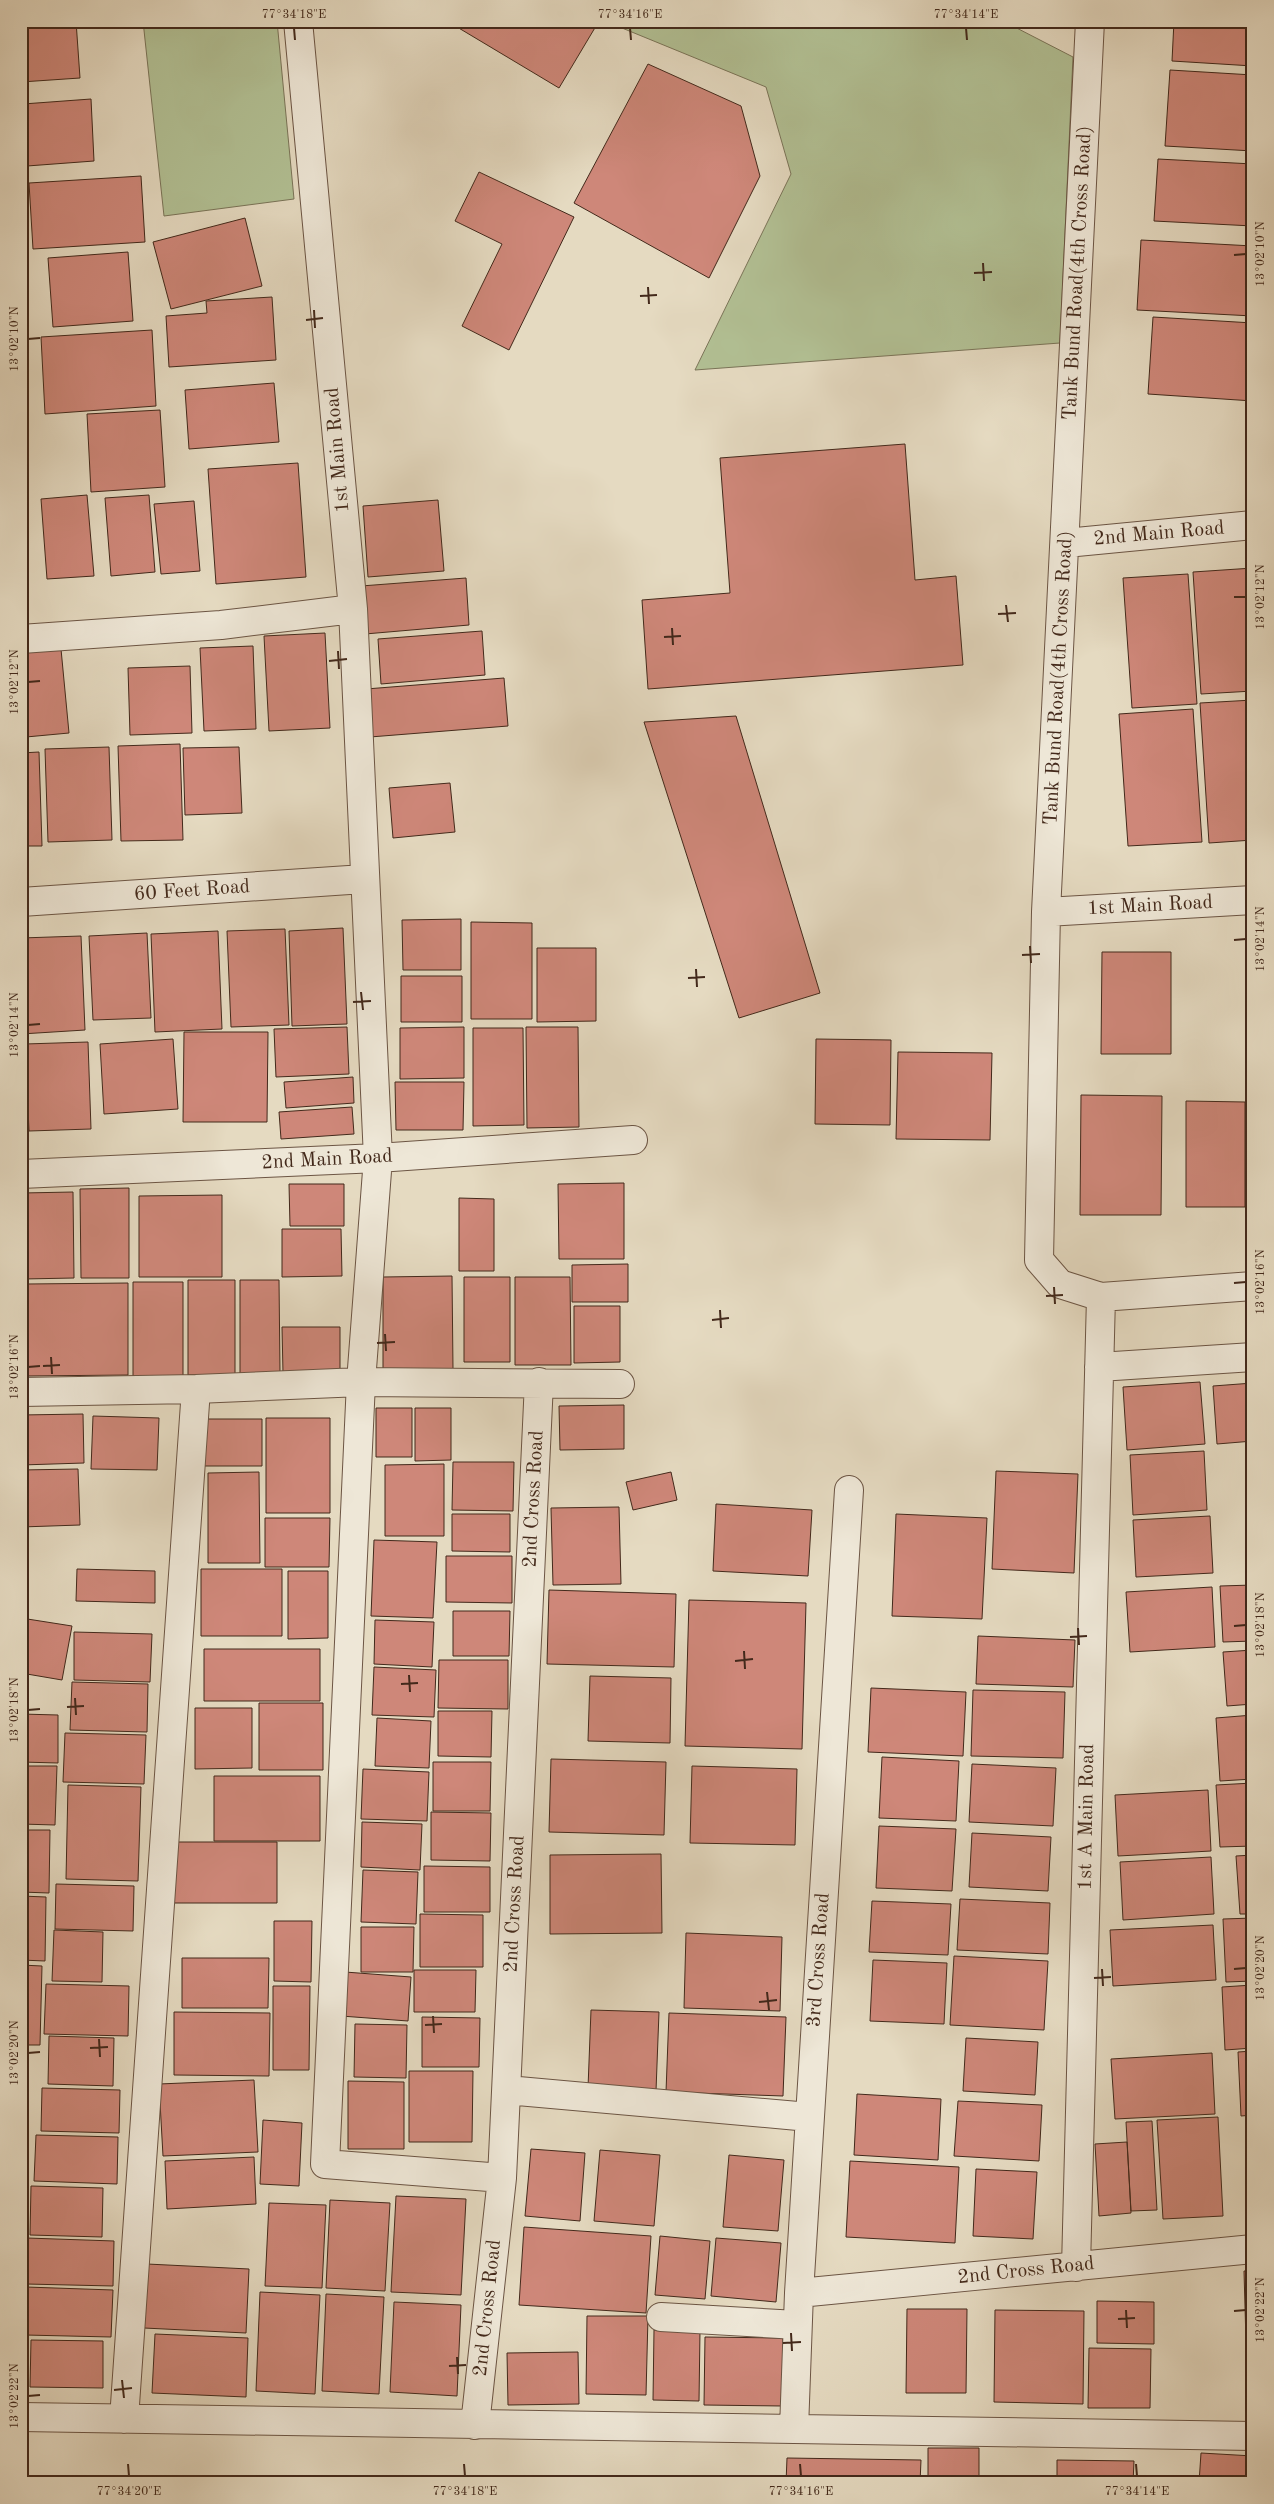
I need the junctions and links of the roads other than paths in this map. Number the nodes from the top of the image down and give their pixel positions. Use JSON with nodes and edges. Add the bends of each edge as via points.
{"nodes":[{"id":1,"x":298,"y":21,"type":"edge"},
{"id":2,"x":1090,"y":21,"type":"edge"},
{"id":3,"x":1253,"y":525,"type":"edge"},
{"id":4,"x":1066,"y":543,"type":"junction"},
{"id":5,"x":353,"y":609,"type":"junction"},
{"id":6,"x":21,"y":639,"type":"edge"},
{"id":7,"x":364,"y":879,"type":"junction"},
{"id":8,"x":1253,"y":900,"type":"edge"},
{"id":9,"x":21,"y":902,"type":"edge"},
{"id":10,"x":1046,"y":912,"type":"junction"},
{"id":11,"x":633,"y":1140,"type":"dead end"},
{"id":12,"x":378,"y":1158,"type":"junction"},
{"id":13,"x":21,"y":1174,"type":"edge"},
{"id":14,"x":1253,"y":1286,"type":"edge"},
{"id":15,"x":1100,"y":1297,"type":"junction"},
{"id":16,"x":1253,"y":1357,"type":"edge"},
{"id":17,"x":1099,"y":1367,"type":"junction"},
{"id":18,"x":361,"y":1382,"type":"junction"},
{"id":19,"x":539,"y":1382,"type":"junction"},
{"id":20,"x":620,"y":1384,"type":"dead end"},
{"id":21,"x":196,"y":1389,"type":"junction"},
{"id":22,"x":21,"y":1392,"type":"edge"},
{"id":23,"x":849,"y":1490,"type":"dead end"},
{"id":24,"x":507,"y":2090,"type":"junction"},
{"id":25,"x":810,"y":2117,"type":"junction"},
{"id":26,"x":502,"y":2178,"type":"junction"},
{"id":27,"x":1253,"y":2249,"type":"edge"},
{"id":28,"x":1076,"y":2266,"type":"junction"},
{"id":29,"x":799,"y":2293,"type":"junction"},
{"id":30,"x":661,"y":2316,"type":"dead end"},
{"id":31,"x":797,"y":2326,"type":"junction"},
{"id":32,"x":21,"y":2417,"type":"edge"},
{"id":33,"x":124,"y":2419,"type":"junction"},
{"id":34,"x":475,"y":2424,"type":"junction"},
{"id":35,"x":794,"y":2429,"type":"junction"},
{"id":36,"x":1253,"y":2436,"type":"edge"}],
"edges":[{"from":1,"to":5,"type":"street","name":"1st Main Road"},
{"from":2,"to":4,"type":"street","name":"Tank Bund Road(4th Cross Road)"},
{"from":3,"to":4,"type":"street","name":"2nd Main Road"},
{"from":4,"to":10,"type":"street","name":"Tank Bund Road(4th Cross Road)"},
{"from":5,"to":6,"type":"street","via":[[221,625]]},
{"from":5,"to":7,"type":"street","name":"1st Main Road"},
{"from":7,"to":9,"type":"street","name":"60 Feet Road"},
{"from":7,"to":12,"type":"street","name":"1st Main Road"},
{"from":8,"to":10,"type":"street","name":"1st Main Road"},
{"from":10,"to":15,"type":"street","name":"Tank Bund Road(4th Cross Road)","via":[[1039,1260],[1060,1284]]},
{"from":11,"to":12,"type":"street","name":"2nd Main Road"},
{"from":12,"to":13,"type":"street","name":"2nd Main Road"},
{"from":12,"to":18,"type":"street","name":"1st Main Road"},
{"from":14,"to":15,"type":"street"},
{"from":15,"to":17,"type":"street","name":"1st A Main Road"},
{"from":16,"to":17,"type":"street"},
{"from":17,"to":28,"type":"street","name":"1st A Main Road"},
{"from":18,"to":19,"type":"street"},
{"from":18,"to":21,"type":"street"},
{"from":18,"to":26,"type":"street","name":"1st Main Road","via":[[325,2164]]},
{"from":19,"to":20,"type":"street"},
{"from":19,"to":24,"type":"street","name":"2nd Cross Road"},
{"from":21,"to":22,"type":"street"},
{"from":21,"to":33,"type":"street"},
{"from":23,"to":25,"type":"street","name":"3rd Cross Road"},
{"from":24,"to":25,"type":"street"},
{"from":24,"to":26,"type":"street","name":"2nd Cross Road"},
{"from":25,"to":29,"type":"street","name":"3rd Cross Road"},
{"from":26,"to":34,"type":"street","name":"2nd Cross Road"},
{"from":27,"to":28,"type":"street","name":"2nd Cross Road"},
{"from":28,"to":29,"type":"street","name":"2nd Cross Road"},
{"from":29,"to":31,"type":"street","name":"3rd Cross Road"},
{"from":30,"to":31,"type":"street"},
{"from":31,"to":35,"type":"street","name":"3rd Cross Road"},
{"from":32,"to":33,"type":"street"},
{"from":33,"to":34,"type":"street"},
{"from":34,"to":35,"type":"street"},
{"from":35,"to":36,"type":"street"}]}
